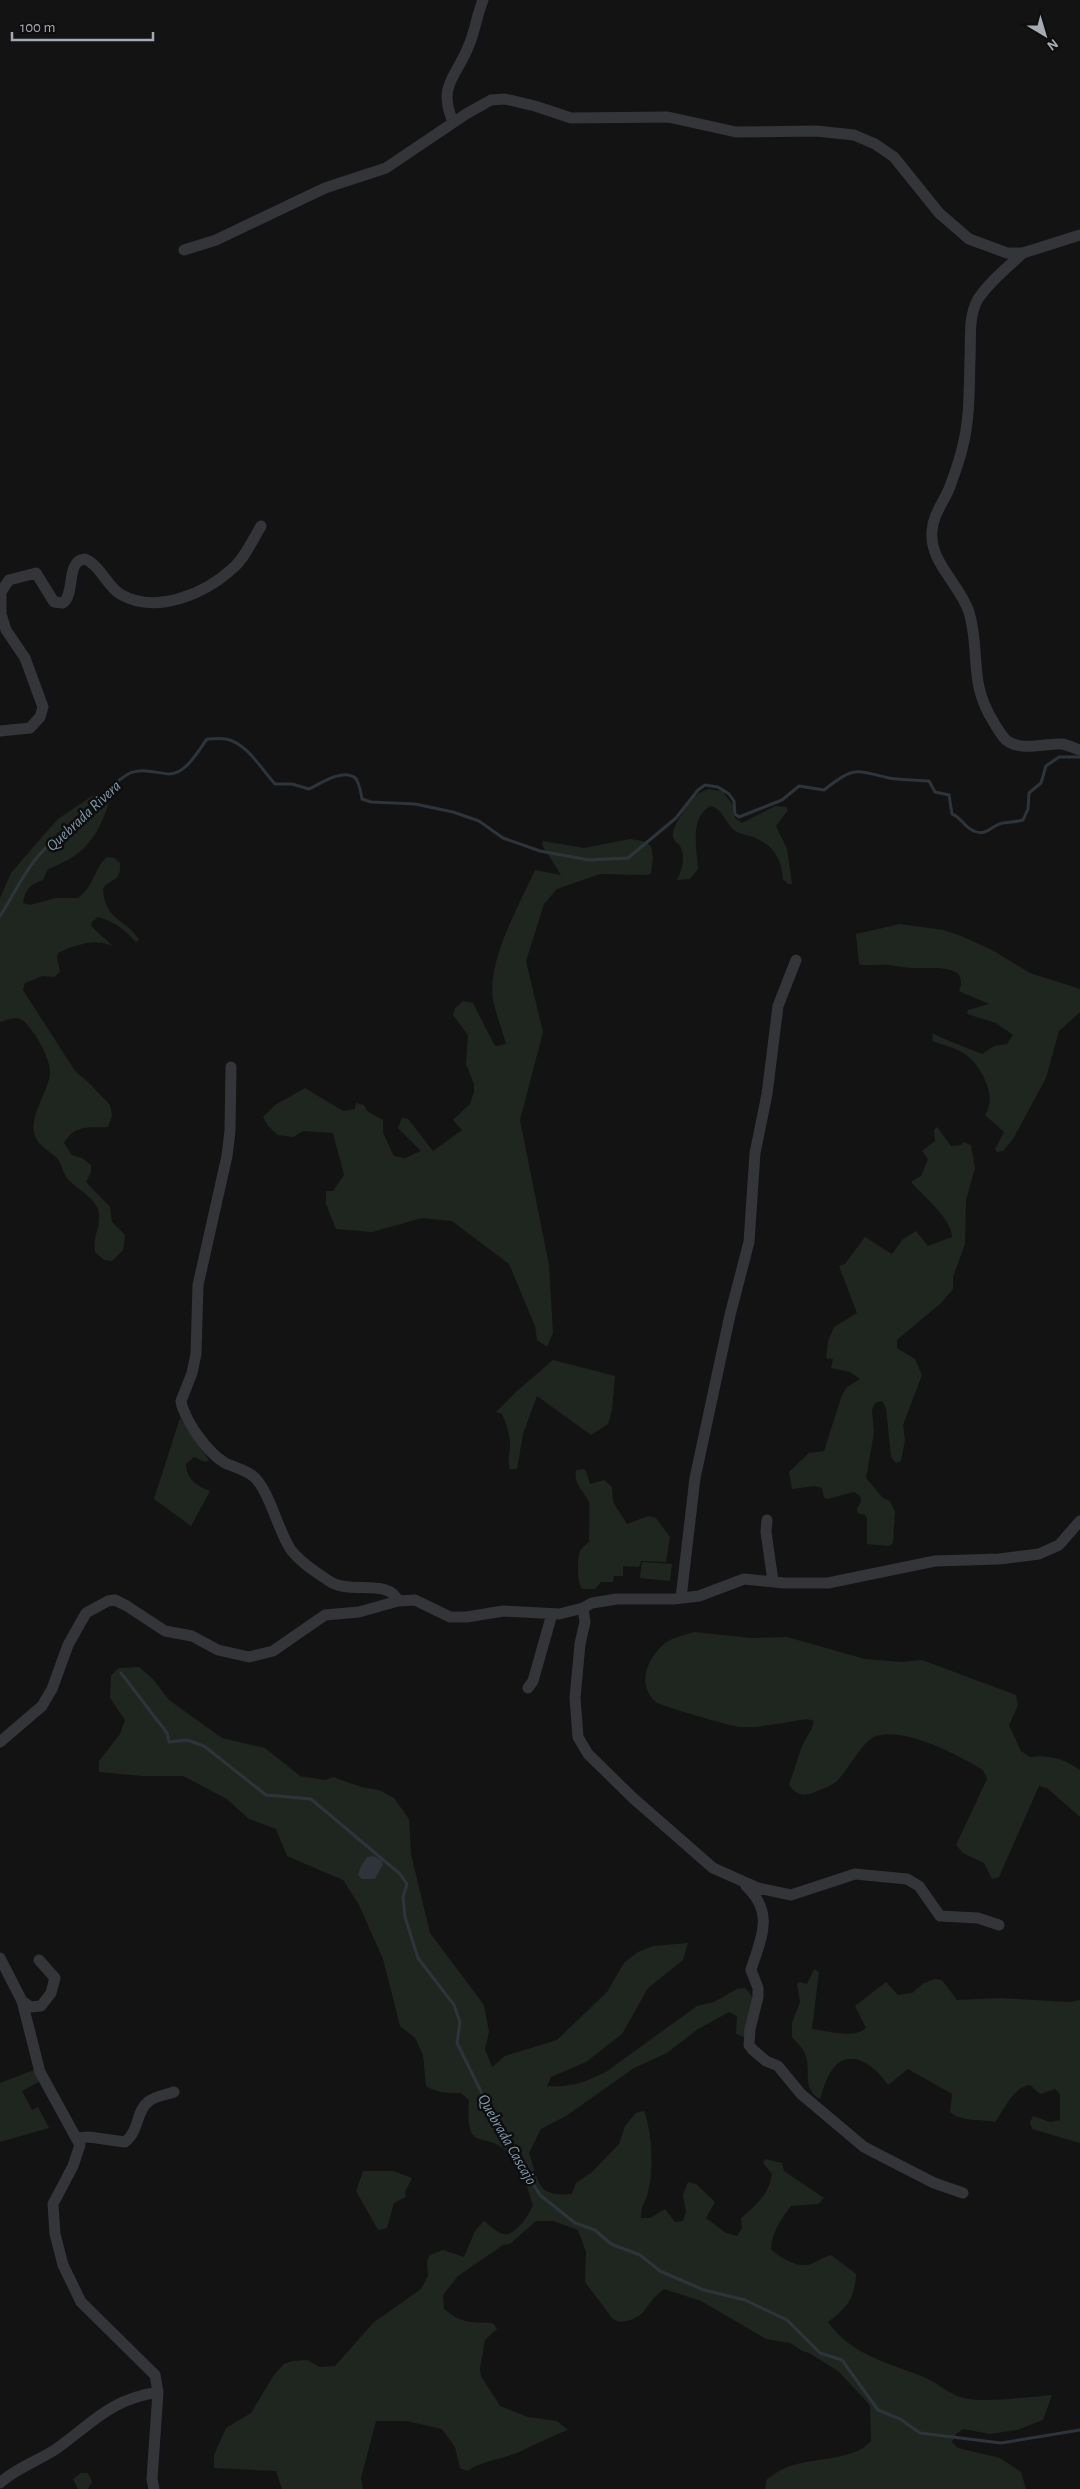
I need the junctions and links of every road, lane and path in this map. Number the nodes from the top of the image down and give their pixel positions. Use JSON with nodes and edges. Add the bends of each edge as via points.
{"nodes":[{"id":1,"x":483,"y":0,"type":"edge"},
{"id":2,"x":453,"y":122,"type":"junction"},
{"id":3,"x":1080,"y":235,"type":"edge"},
{"id":4,"x":184,"y":250,"type":"dead end"},
{"id":5,"x":1023,"y":253,"type":"junction"},
{"id":6,"x":261,"y":526,"type":"dead end"},
{"id":7,"x":0,"y":731,"type":"edge"},
{"id":8,"x":1080,"y":750,"type":"edge"},
{"id":9,"x":796,"y":960,"type":"dead end"},
{"id":10,"x":231,"y":1067,"type":"dead end"},
{"id":11,"x":767,"y":1520,"type":"dead end"},
{"id":12,"x":1080,"y":1521,"type":"edge"},
{"id":13,"x":773,"y":1582,"type":"junction"},
{"id":14,"x":681,"y":1598,"type":"junction"},
{"id":15,"x":398,"y":1601,"type":"junction"},
{"id":16,"x":583,"y":1608,"type":"junction"},
{"id":17,"x":552,"y":1614,"type":"junction"},
{"id":18,"x":528,"y":1688,"type":"dead end"},
{"id":19,"x":0,"y":1742,"type":"edge"},
{"id":20,"x":734,"y":1877,"type":"junction"},
{"id":21,"x":999,"y":1925,"type":"dead end"},
{"id":22,"x":0,"y":1958,"type":"edge"},
{"id":23,"x":39,"y":1960,"type":"dead end"},
{"id":24,"x":22,"y":2001,"type":"junction"},
{"id":25,"x":174,"y":2092,"type":"dead end"},
{"id":26,"x":76,"y":2138,"type":"junction"},
{"id":27,"x":963,"y":2194,"type":"dead end"},
{"id":28,"x":158,"y":2392,"type":"junction"},
{"id":29,"x":0,"y":2482,"type":"edge"},
{"id":30,"x":154,"y":2489,"type":"edge"}],
"edges":[{"from":1,"to":2,"type":"street","via":[[469,46],[449,85],[446,106]]},
{"from":2,"to":4,"type":"street","via":[[386,168],[325,188],[216,240]]},
{"from":2,"to":5,"type":"street","via":[[491,100],[505,99],[571,118],[668,117],[736,132],[816,131],[854,135],[894,157],[939,213],[970,240],[1007,253]]},
{"from":3,"to":5,"type":"street"},
{"from":5,"to":8,"type":"street","via":[[978,300],[973,314],[964,444],[932,532],[945,573],[962,594],[968,611],[974,636],[977,687],[1004,738],[1017,744],[1046,747],[1062,744]]},
{"from":6,"to":7,"type":"street","via":[[235,567],[209,584],[170,601],[147,603],[120,594],[86,559],[74,565],[68,597],[63,603],[54,602],[36,573],[9,580],[1,592],[1,614],[6,630],[24,658],[42,707],[40,717],[30,728]]},
{"from":9,"to":14,"type":"street","via":[[778,1006],[767,1094],[755,1154],[749,1242],[695,1478]]},
{"from":10,"to":15,"type":"street","via":[[228,1148],[201,1266],[196,1354],[182,1406],[207,1447],[226,1463],[253,1476],[261,1486],[290,1549],[303,1562],[337,1586],[378,1588],[393,1593]]},
{"from":11,"to":13,"type":"street"},
{"from":12,"to":13,"type":"street","via":[[1059,1545],[1039,1554],[999,1560],[936,1561],[828,1583]]},
{"from":13,"to":14,"type":"street","via":[[744,1579],[699,1596]]},
{"from":14,"to":16,"type":"street","via":[[617,1599],[592,1602]]},
{"from":15,"to":17,"type":"street","via":[[414,1600],[458,1618],[503,1611]]},
{"from":15,"to":19,"type":"street","via":[[359,1612],[325,1615],[274,1651],[249,1657],[218,1650],[192,1636],[165,1631],[115,1600],[100,1603],[86,1613],[68,1645],[52,1689],[42,1706]]},
{"from":16,"to":17,"type":"street"},
{"from":16,"to":20,"type":"street","via":[[585,1622],[575,1698],[578,1737],[584,1748],[633,1798],[713,1868]]},
{"from":17,"to":18,"type":"street","via":[[533,1681]]},
{"from":20,"to":21,"type":"street","via":[[758,1888],[791,1895],[855,1874],[907,1879],[919,1886],[940,1916],[978,1918]]},
{"from":20,"to":27,"type":"street","via":[[756,1896],[763,1917],[762,1941],[751,1970],[758,1997],[749,2045],[766,2061],[778,2066],[801,2094],[864,2147]]},
{"from":22,"to":24,"type":"street"},
{"from":23,"to":24,"type":"street","via":[[55,1978],[52,1993],[41,2006],[31,2007]]},
{"from":24,"to":26,"type":"street","via":[[40,2072]]},
{"from":25,"to":26,"type":"street","via":[[146,2103],[134,2132],[125,2142]]},
{"from":26,"to":28,"type":"street","via":[[80,2145],[78,2155],[53,2204],[54,2234],[63,2265],[81,2302],[150,2368],[158,2383]]},
{"from":28,"to":29,"type":"street","via":[[108,2408],[56,2448]]},
{"from":28,"to":30,"type":"street"}]}
